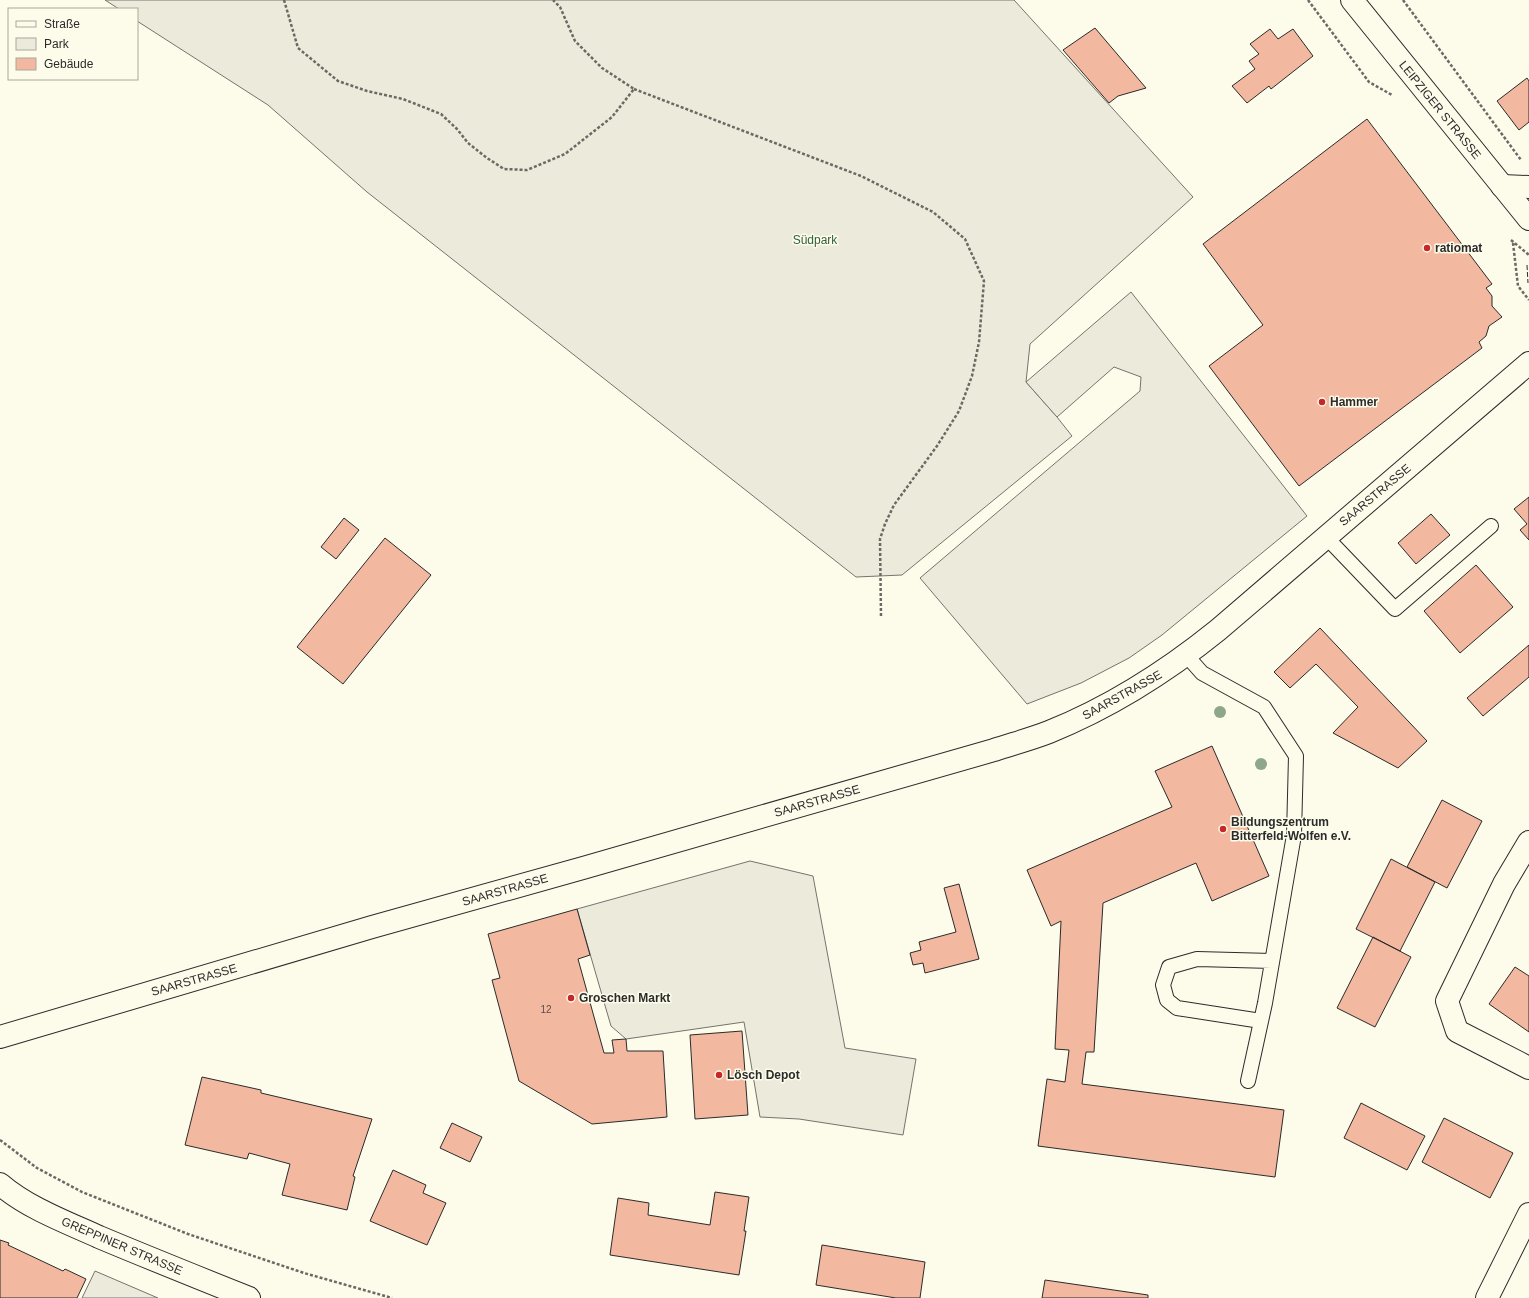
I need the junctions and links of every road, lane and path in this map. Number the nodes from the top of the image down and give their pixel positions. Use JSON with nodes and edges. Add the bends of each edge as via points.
{"nodes":[{"id":1,"x":284,"y":0,"type":"edge"},
{"id":2,"x":553,"y":0,"type":"edge"},
{"id":3,"x":1308,"y":0,"type":"edge"},
{"id":4,"x":1352,"y":0,"type":"edge"},
{"id":5,"x":1403,"y":0,"type":"edge"},
{"id":6,"x":634,"y":89,"type":"junction"},
{"id":7,"x":1397,"y":97,"type":"dead end"},
{"id":8,"x":1525,"y":164,"type":"dead end"},
{"id":9,"x":1502,"y":186,"type":"junction"},
{"id":10,"x":1529,"y":187,"type":"edge"},
{"id":11,"x":1529,"y":219,"type":"edge"},
{"id":12,"x":1508,"y":237,"type":"dead end"},
{"id":13,"x":1512,"y":243,"type":"junction"},
{"id":14,"x":1529,"y":255,"type":"edge"},
{"id":15,"x":1529,"y":300,"type":"edge"},
{"id":16,"x":1529,"y":363,"type":"edge"},
{"id":17,"x":1491,"y":526,"type":"dead end"},
{"id":18,"x":1326,"y":537,"type":"junction"},
{"id":19,"x":881,"y":616,"type":"dead end"},
{"id":20,"x":1187,"y":656,"type":"junction"},
{"id":21,"x":1529,"y":842,"type":"edge"},
{"id":22,"x":1272,"y":961,"type":"junction"},
{"id":23,"x":1261,"y":1021,"type":"junction"},
{"id":24,"x":0,"y":1037,"type":"edge"},
{"id":25,"x":1529,"y":1068,"type":"edge"},
{"id":26,"x":1248,"y":1081,"type":"dead end"},
{"id":27,"x":0,"y":1140,"type":"edge"},
{"id":28,"x":0,"y":1184,"type":"edge"},
{"id":29,"x":1529,"y":1214,"type":"edge"},
{"id":30,"x":249,"y":1298,"type":"edge"},
{"id":31,"x":392,"y":1298,"type":"edge"},
{"id":32,"x":1487,"y":1298,"type":"edge"}],
"edges":[{"from":1,"to":6,"type":"path","via":[[298,48],[338,81],[402,99],[441,114],[468,144],[504,169],[527,170],[565,154],[612,118]]},
{"from":2,"to":6,"type":"path","via":[[560,7],[575,41],[602,68]]},
{"from":3,"to":7,"type":"path","via":[[1369,82]]},
{"from":4,"to":9,"type":"street","name":"LEIPZIGER STRASSE"},
{"from":5,"to":8,"type":"path"},
{"from":6,"to":19,"type":"path","via":[[862,176],[933,212],[965,239],[984,281],[979,342],[972,376],[959,411],[894,506],[885,524],[880,539]]},
{"from":9,"to":10,"type":"street"},
{"from":9,"to":11,"type":"street","name":"LEIPZIGER STRASSE"},
{"from":12,"to":13,"type":"path"},
{"from":13,"to":14,"type":"path"},
{"from":13,"to":15,"type":"path","via":[[1518,286]]},
{"from":16,"to":18,"type":"street","name":"SAARSTRASSE"},
{"from":17,"to":18,"type":"lane","via":[[1395,609]]},
{"from":18,"to":20,"type":"street","name":"SAARSTRASSE"},
{"from":20,"to":22,"type":"lane","via":[[1202,673],[1264,707],[1296,756],[1294,835]]},
{"from":20,"to":24,"type":"street","name":"SAARSTRASSE","via":[[1096,711],[1048,732],[994,750],[372,927]]},
{"from":21,"to":25,"type":"street","via":[[1504,884],[1447,1001],[1457,1031]]},
{"from":22,"to":23,"type":"lane"},
{"from":22,"to":23,"type":"lane","via":[[1197,959],[1169,967],[1163,985],[1167,1000],[1177,1008]]},
{"from":23,"to":26,"type":"lane"},
{"from":27,"to":31,"type":"path","via":[[37,1168],[82,1192],[188,1234],[304,1273]]},
{"from":28,"to":30,"type":"street","name":"GREPPINER STRASSE","via":[[59,1219]]},
{"from":29,"to":32,"type":"street"}]}
